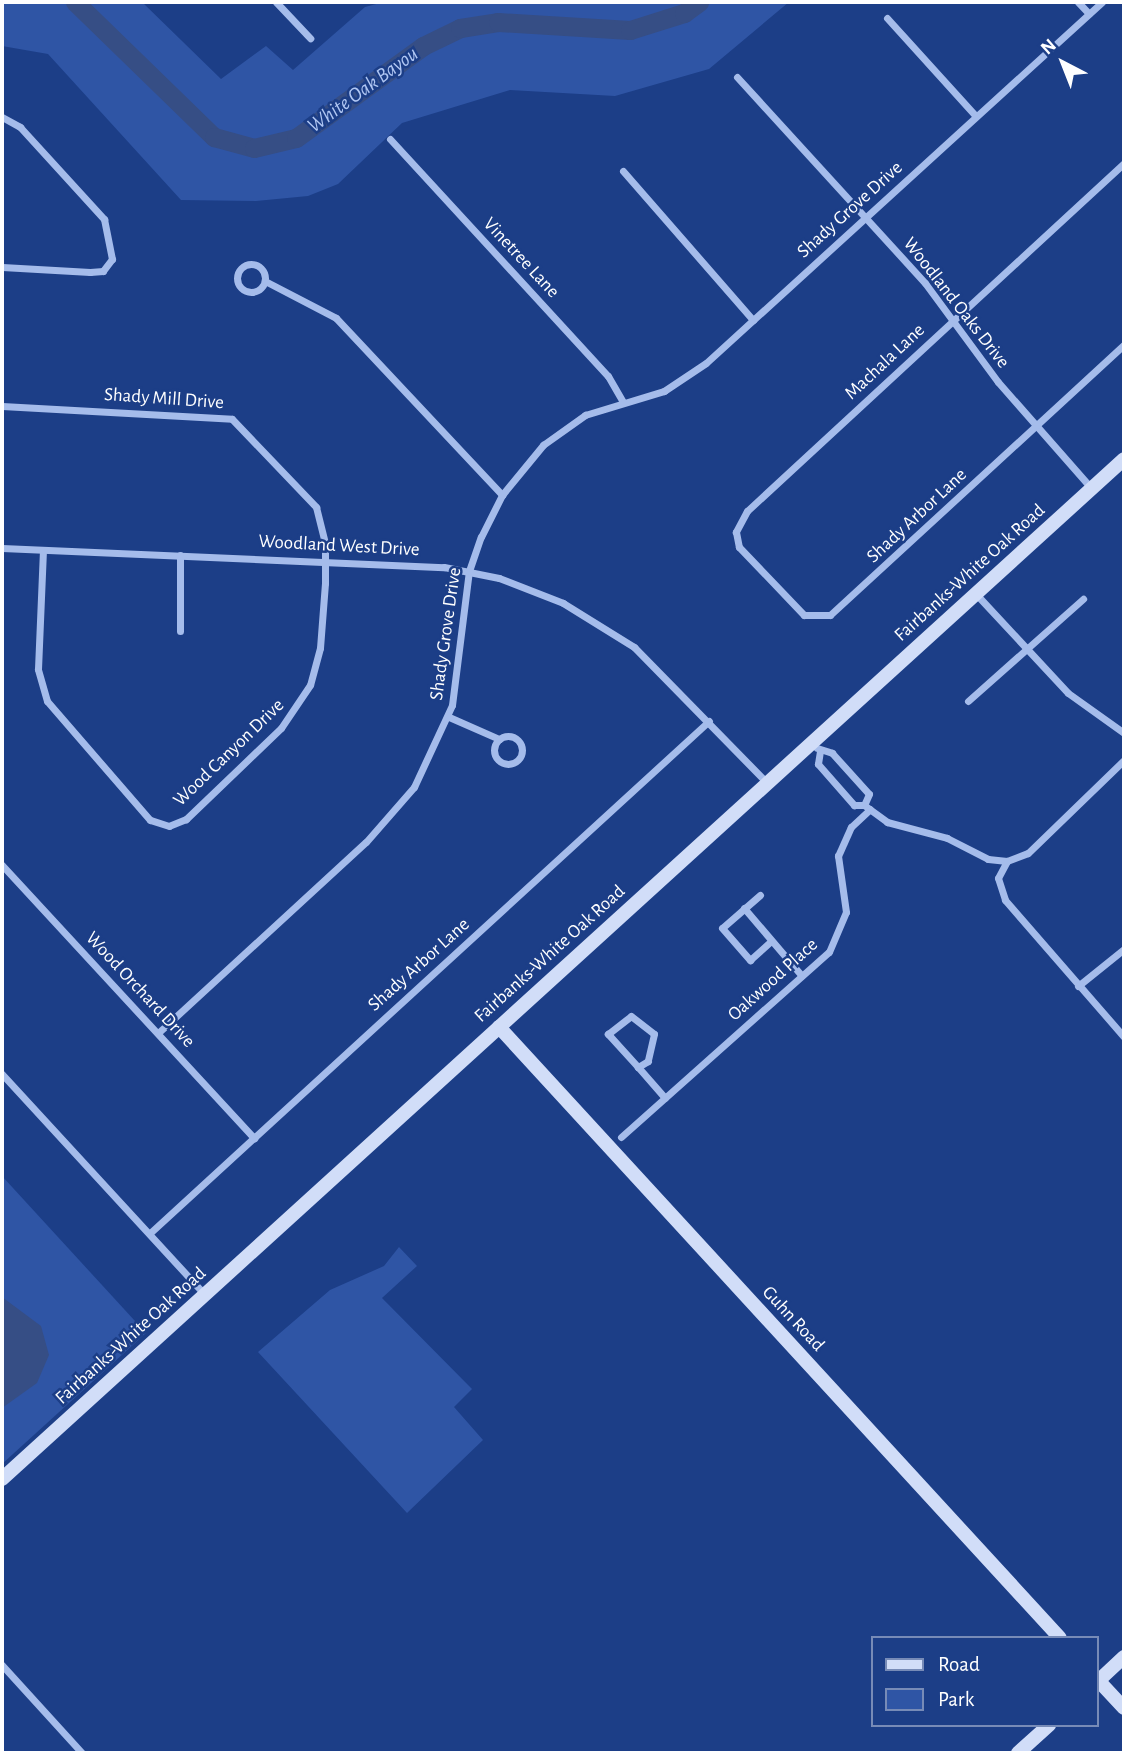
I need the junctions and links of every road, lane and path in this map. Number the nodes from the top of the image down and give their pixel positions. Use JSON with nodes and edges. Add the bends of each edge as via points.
{"nodes":[{"id":1,"x":276,"y":2,"type":"edge"},
{"id":2,"x":1078,"y":2,"type":"edge"},
{"id":3,"x":1102,"y":2,"type":"edge"},
{"id":4,"x":1089,"y":13,"type":"junction"},
{"id":5,"x":887,"y":19,"type":"dead end"},
{"id":6,"x":310,"y":38,"type":"dead end"},
{"id":7,"x":737,"y":77,"type":"dead end"},
{"id":8,"x":976,"y":116,"type":"junction"},
{"id":9,"x":2,"y":117,"type":"edge"},
{"id":10,"x":390,"y":139,"type":"dead end"},
{"id":11,"x":1124,"y":163,"type":"edge"},
{"id":12,"x":623,"y":171,"type":"dead end"},
{"id":13,"x":865,"y":218,"type":"junction"},
{"id":14,"x":2,"y":267,"type":"edge"},
{"id":15,"x":265,"y":281,"type":"junction"},
{"id":16,"x":753,"y":320,"type":"junction"},
{"id":17,"x":953,"y":321,"type":"junction"},
{"id":18,"x":1124,"y":345,"type":"edge"},
{"id":19,"x":623,"y":402,"type":"junction"},
{"id":20,"x":2,"y":406,"type":"edge"},
{"id":21,"x":1035,"y":427,"type":"junction"},
{"id":22,"x":1124,"y":459,"type":"edge"},
{"id":23,"x":1092,"y":488,"type":"junction"},
{"id":24,"x":502,"y":495,"type":"junction"},
{"id":25,"x":736,"y":532,"type":"joint"},
{"id":26,"x":2,"y":548,"type":"edge"},
{"id":27,"x":43,"y":551,"type":"junction"},
{"id":28,"x":180,"y":555,"type":"junction"},
{"id":29,"x":326,"y":560,"type":"junction"},
{"id":30,"x":469,"y":571,"type":"junction"},
{"id":31,"x":975,"y":593,"type":"junction"},
{"id":32,"x":1083,"y":599,"type":"dead end"},
{"id":33,"x":180,"y":631,"type":"dead end"},
{"id":34,"x":1026,"y":649,"type":"junction"},
{"id":35,"x":968,"y":701,"type":"dead end"},
{"id":36,"x":449,"y":717,"type":"junction"},
{"id":37,"x":709,"y":721,"type":"junction"},
{"id":38,"x":1124,"y":733,"type":"edge"},
{"id":39,"x":499,"y":739,"type":"dead end"},
{"id":40,"x":816,"y":747,"type":"junction"},
{"id":41,"x":1124,"y":760,"type":"edge"},
{"id":42,"x":767,"y":783,"type":"junction"},
{"id":43,"x":867,"y":806,"type":"junction"},
{"id":44,"x":1007,"y":861,"type":"junction"},
{"id":45,"x":2,"y":865,"type":"edge"},
{"id":46,"x":761,"y":895,"type":"dead end"},
{"id":47,"x":744,"y":908,"type":"junction"},
{"id":48,"x":771,"y":941,"type":"junction"},
{"id":49,"x":1124,"y":948,"type":"edge"},
{"id":50,"x":802,"y":976,"type":"junction"},
{"id":51,"x":1079,"y":986,"type":"junction"},
{"id":52,"x":499,"y":1027,"type":"junction"},
{"id":53,"x":158,"y":1033,"type":"junction"},
{"id":54,"x":1124,"y":1037,"type":"edge"},
{"id":55,"x":638,"y":1067,"type":"junction"},
{"id":56,"x":2,"y":1074,"type":"edge"},
{"id":57,"x":665,"y":1098,"type":"junction"},
{"id":58,"x":621,"y":1137,"type":"dead end"},
{"id":59,"x":254,"y":1138,"type":"junction"},
{"id":60,"x":150,"y":1233,"type":"junction"},
{"id":61,"x":205,"y":1296,"type":"junction"},
{"id":62,"x":2,"y":1479,"type":"edge"},
{"id":63,"x":1058,"y":1636,"type":"edge"},
{"id":64,"x":1124,"y":1657,"type":"edge"},
{"id":65,"x":2,"y":1665,"type":"edge"},
{"id":66,"x":1098,"y":1679,"type":"edge"},
{"id":67,"x":1098,"y":1681,"type":"edge"},
{"id":68,"x":1124,"y":1708,"type":"edge"},
{"id":69,"x":1047,"y":1727,"type":"edge"},
{"id":70,"x":82,"y":1753,"type":"edge"},
{"id":71,"x":1018,"y":1753,"type":"edge"}],
"edges":[{"from":1,"to":6,"type":"street"},
{"from":2,"to":4,"type":"street"},
{"from":3,"to":4,"type":"street","name":"Shady Grove Drive"},
{"from":4,"to":8,"type":"street","name":"Shady Grove Drive"},
{"from":5,"to":8,"type":"street"},
{"from":7,"to":13,"type":"street","name":"Woodland Oaks Drive"},
{"from":8,"to":13,"type":"street","name":"Shady Grove Drive"},
{"from":9,"to":14,"type":"street","via":[[20,127],[104,219],[112,260],[103,271]]},
{"from":10,"to":19,"type":"street","name":"Vinetree Lane","via":[[608,376]]},
{"from":11,"to":17,"type":"street","name":"Machala Lane"},
{"from":12,"to":16,"type":"street"},
{"from":13,"to":16,"type":"street","name":"Shady Grove Drive"},
{"from":13,"to":17,"type":"street","name":"Woodland Oaks Drive"},
{"from":15,"to":15,"type":"street","via":[[254,264],[237,275],[240,286],[249,292]]},
{"from":15,"to":24,"type":"street","via":[[336,318]]},
{"from":16,"to":19,"type":"street","name":"Shady Grove Drive","via":[[681,382]]},
{"from":17,"to":21,"type":"street","name":"Woodland Oaks Drive"},
{"from":17,"to":25,"type":"street","name":"Machala Lane","via":[[747,511]]},
{"from":18,"to":21,"type":"street","name":"Shady Arbor Lane"},
{"from":19,"to":24,"type":"street","name":"Shady Grove Drive","via":[[556,433]]},
{"from":20,"to":29,"type":"street","name":"Shady Mill Drive","via":[[232,419],[310,497],[323,529]]},
{"from":21,"to":23,"type":"street","name":"Woodland Oaks Drive"},
{"from":21,"to":25,"type":"street","name":"Shady Arbor Lane","via":[[838,610],[821,619],[798,610],[739,547]]},
{"from":22,"to":23,"type":"street","name":"Fairbanks-White Oak Road"},
{"from":23,"to":31,"type":"street","name":"Fairbanks-White Oak Road"},
{"from":24,"to":30,"type":"street","name":"Shady Grove Drive"},
{"from":26,"to":27,"type":"street","name":"Woodland West Drive"},
{"from":27,"to":28,"type":"street","name":"Woodland West Drive"},
{"from":27,"to":29,"type":"street","name":"Wood Canyon Drive","via":[[40,682],[52,711],[150,820],[169,826],[186,819],[281,729],[304,697],[320,648]]},
{"from":28,"to":29,"type":"street","name":"Woodland West Drive"},
{"from":28,"to":33,"type":"street"},
{"from":29,"to":30,"type":"street","name":"Woodland West Drive"},
{"from":30,"to":36,"type":"street","name":"Shady Grove Drive"},
{"from":30,"to":37,"type":"street","name":"Woodland West Drive","via":[[530,589],[595,621],[653,662]]},
{"from":31,"to":34,"type":"street"},
{"from":31,"to":40,"type":"street","name":"Fairbanks-White Oak Road"},
{"from":32,"to":34,"type":"street"},
{"from":34,"to":35,"type":"street"},
{"from":34,"to":38,"type":"street","via":[[1068,693]]},
{"from":36,"to":39,"type":"street"},
{"from":36,"to":53,"type":"street","name":"Shady Grove Drive","via":[[430,762],[386,822]]},
{"from":37,"to":42,"type":"street","name":"Woodland West Drive"},
{"from":37,"to":59,"type":"street","name":"Shady Arbor Lane"},
{"from":40,"to":42,"type":"street","name":"Fairbanks-White Oak Road"},
{"from":40,"to":43,"type":"street","via":[[818,764],[854,805]]},
{"from":40,"to":43,"type":"street","via":[[832,753],[869,793]]},
{"from":41,"to":44,"type":"street","via":[[1028,853]]},
{"from":42,"to":52,"type":"street","name":"Fairbanks-White Oak Road"},
{"from":43,"to":44,"type":"street","via":[[887,821],[947,838],[988,859]]},
{"from":43,"to":50,"type":"street","name":"Oakwood Place","via":[[838,856],[846,912],[837,939]]},
{"from":44,"to":51,"type":"street","via":[[998,878],[1005,900]]},
{"from":45,"to":53,"type":"street","name":"Wood Orchard Drive"},
{"from":46,"to":47,"type":"street"},
{"from":47,"to":48,"type":"street"},
{"from":47,"to":48,"type":"street","via":[[722,928],[750,960]]},
{"from":48,"to":50,"type":"street"},
{"from":49,"to":51,"type":"street"},
{"from":50,"to":57,"type":"street","name":"Oakwood Place"},
{"from":51,"to":54,"type":"street"},
{"from":52,"to":61,"type":"street","name":"Fairbanks-White Oak Road"},
{"from":52,"to":63,"type":"street","name":"Guhn Road"},
{"from":53,"to":59,"type":"street","name":"Wood Orchard Drive"},
{"from":55,"to":55,"type":"street","via":[[608,1034],[631,1016],[654,1034],[648,1061]]},
{"from":55,"to":57,"type":"street"},
{"from":56,"to":60,"type":"street"},
{"from":57,"to":58,"type":"street","name":"Oakwood Place"},
{"from":59,"to":60,"type":"street","name":"Shady Arbor Lane"},
{"from":60,"to":61,"type":"street"},
{"from":61,"to":62,"type":"street","name":"Fairbanks-White Oak Road"},
{"from":64,"to":66,"type":"street"},
{"from":65,"to":70,"type":"street"},
{"from":67,"to":68,"type":"street"},
{"from":69,"to":71,"type":"street"}]}
